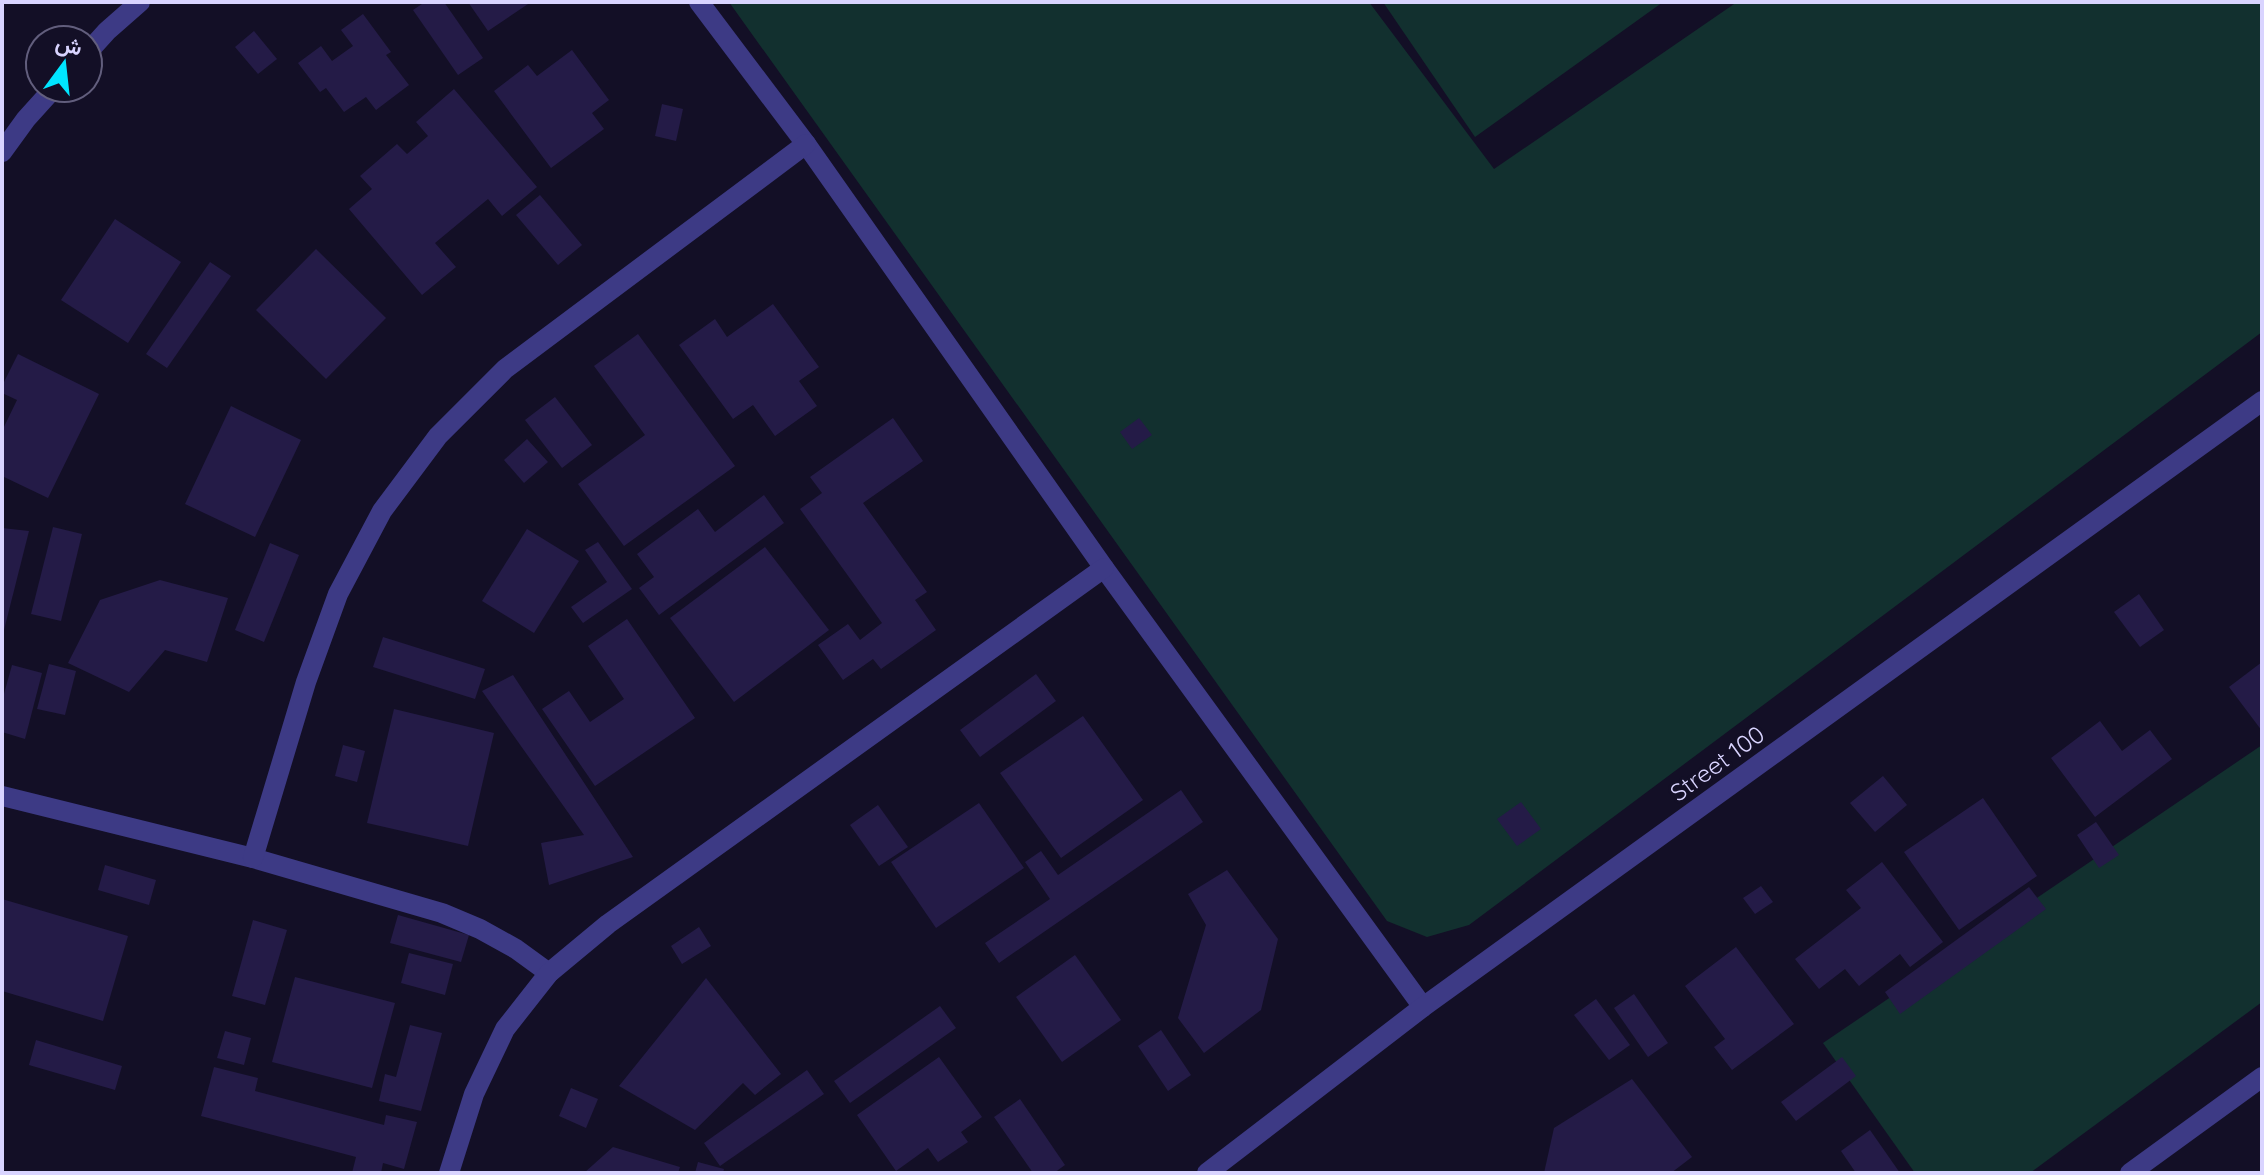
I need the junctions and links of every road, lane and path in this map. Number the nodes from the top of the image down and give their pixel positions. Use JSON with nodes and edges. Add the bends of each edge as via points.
{"nodes":[{"id":1,"x":140,"y":2,"type":"edge"},
{"id":2,"x":699,"y":2,"type":"edge"},
{"id":3,"x":104,"y":34,"type":"edge"},
{"id":4,"x":40,"y":104,"type":"edge"},
{"id":5,"x":806,"y":144,"type":"junction"},
{"id":6,"x":2,"y":152,"type":"edge"},
{"id":7,"x":2262,"y":401,"type":"edge"},
{"id":8,"x":1104,"y":568,"type":"junction"},
{"id":9,"x":2,"y":796,"type":"edge"},
{"id":10,"x":253,"y":858,"type":"junction"},
{"id":11,"x":549,"y":973,"type":"junction"},
{"id":12,"x":1423,"y":1007,"type":"junction"},
{"id":13,"x":2262,"y":1077,"type":"edge"},
{"id":14,"x":449,"y":1173,"type":"edge"},
{"id":15,"x":1207,"y":1173,"type":"edge"},
{"id":16,"x":2130,"y":1173,"type":"edge"}],
"edges":[{"from":1,"to":3,"type":"street"},
{"from":2,"to":5,"type":"street"},
{"from":4,"to":6,"type":"street"},
{"from":5,"to":8,"type":"street"},
{"from":5,"to":10,"type":"street","via":[[505,369],[438,436],[382,511],[338,594]]},
{"from":7,"to":12,"type":"street","name":"Street 100"},
{"from":8,"to":11,"type":"street","via":[[608,924]]},
{"from":8,"to":12,"type":"street"},
{"from":9,"to":10,"type":"street"},
{"from":10,"to":11,"type":"street","via":[[442,913],[516,949]]},
{"from":11,"to":14,"type":"street","via":[[505,1029],[474,1094]]},
{"from":12,"to":15,"type":"street","name":"Street 100"},
{"from":13,"to":16,"type":"street"}]}
